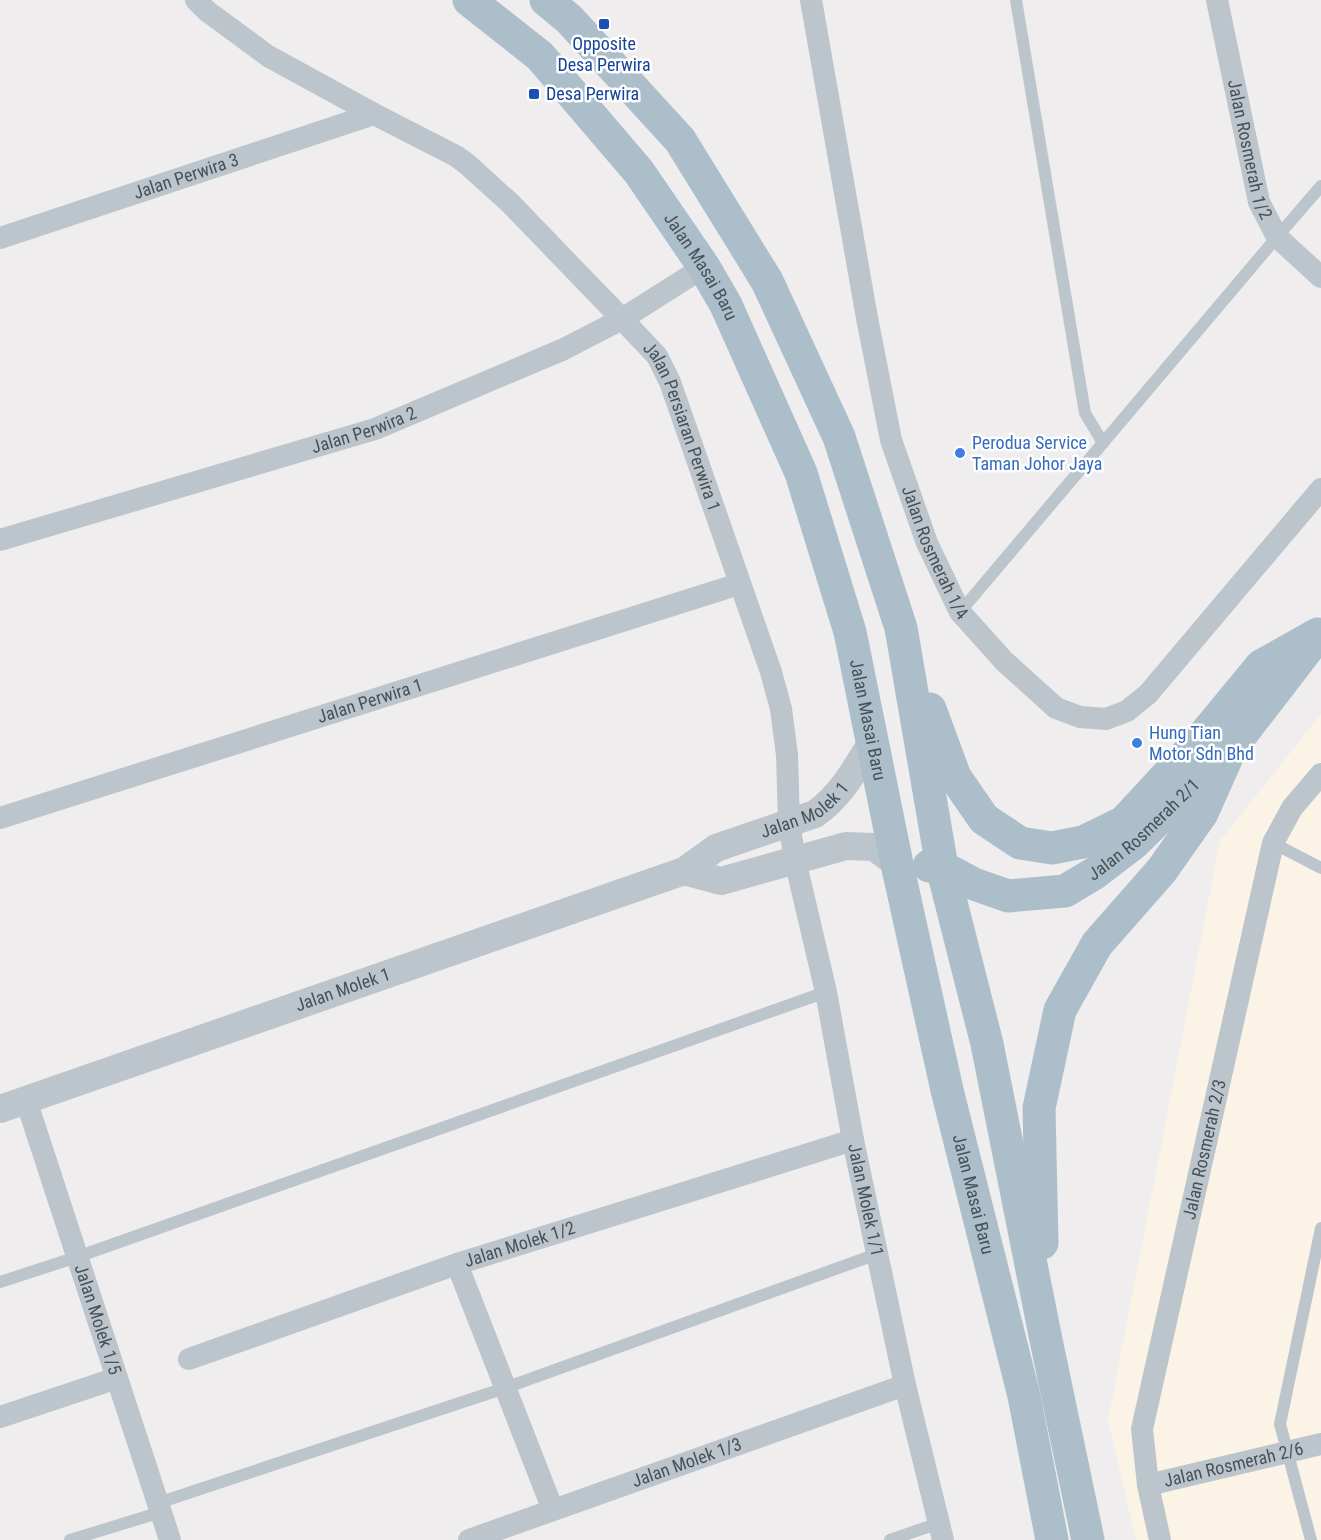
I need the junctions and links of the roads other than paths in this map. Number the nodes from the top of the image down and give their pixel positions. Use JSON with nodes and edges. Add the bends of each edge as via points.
{"nodes":[{"id":1,"x":196,"y":0,"type":"edge"},
{"id":2,"x":469,"y":0,"type":"edge"},
{"id":3,"x":546,"y":0,"type":"edge"},
{"id":4,"x":811,"y":0,"type":"edge"},
{"id":5,"x":1016,"y":0,"type":"edge"},
{"id":6,"x":1224,"y":5,"type":"edge"},
{"id":7,"x":374,"y":114,"type":"junction"},
{"id":8,"x":1321,"y":186,"type":"edge"},
{"id":9,"x":1277,"y":237,"type":"junction"},
{"id":10,"x":0,"y":238,"type":"edge"},
{"id":11,"x":704,"y":267,"type":"junction"},
{"id":12,"x":1321,"y":277,"type":"edge"},
{"id":13,"x":622,"y":318,"type":"junction"},
{"id":14,"x":1103,"y":443,"type":"junction"},
{"id":15,"x":1321,"y":489,"type":"edge"},
{"id":16,"x":0,"y":540,"type":"edge"},
{"id":17,"x":740,"y":584,"type":"junction"},
{"id":18,"x":960,"y":612,"type":"junction"},
{"id":19,"x":901,"y":628,"type":"junction"},
{"id":20,"x":1320,"y":633,"type":"edge"},
{"id":21,"x":872,"y":742,"type":"junction"},
{"id":22,"x":1231,"y":748,"type":"junction"},
{"id":23,"x":1321,"y":774,"type":"edge"},
{"id":24,"x":0,"y":818,"type":"edge"},
{"id":25,"x":789,"y":823,"type":"junction"},
{"id":26,"x":1273,"y":843,"type":"junction"},
{"id":27,"x":795,"y":860,"type":"junction"},
{"id":28,"x":897,"y":864,"type":"junction"},
{"id":29,"x":942,"y":867,"type":"junction"},
{"id":30,"x":1321,"y":868,"type":"edge"},
{"id":31,"x":684,"y":871,"type":"junction"},
{"id":32,"x":826,"y":992,"type":"junction"},
{"id":33,"x":13,"y":1104,"type":"edge"},
{"id":34,"x":853,"y":1140,"type":"junction"},
{"id":35,"x":1321,"y":1228,"type":"edge"},
{"id":36,"x":878,"y":1254,"type":"junction"},
{"id":37,"x":77,"y":1257,"type":"junction"},
{"id":38,"x":456,"y":1264,"type":"junction"},
{"id":39,"x":0,"y":1282,"type":"edge"},
{"id":40,"x":1045,"y":1335,"type":"junction"},
{"id":41,"x":189,"y":1359,"type":"dead end"},
{"id":42,"x":117,"y":1378,"type":"junction"},
{"id":43,"x":905,"y":1385,"type":"junction"},
{"id":44,"x":505,"y":1388,"type":"junction"},
{"id":45,"x":0,"y":1417,"type":"edge"},
{"id":46,"x":1321,"y":1443,"type":"edge"},
{"id":47,"x":1287,"y":1452,"type":"junction"},
{"id":48,"x":1148,"y":1485,"type":"junction"},
{"id":49,"x":159,"y":1507,"type":"junction"},
{"id":50,"x":553,"y":1510,"type":"junction"},
{"id":51,"x":941,"y":1532,"type":"edge"},
{"id":52,"x":70,"y":1540,"type":"edge"},
{"id":53,"x":170,"y":1540,"type":"edge"},
{"id":54,"x":469,"y":1540,"type":"edge"},
{"id":55,"x":890,"y":1540,"type":"edge"},
{"id":56,"x":1052,"y":1540,"type":"edge"},
{"id":57,"x":1088,"y":1540,"type":"edge"},
{"id":58,"x":1160,"y":1540,"type":"edge"},
{"id":59,"x":1311,"y":1540,"type":"edge"}],
"edges":[{"from":1,"to":7,"type":"street","name":"Jalan Persiaran Perwira 1","via":[[268,56]]},
{"from":2,"to":11,"type":"main road","name":"Jalan Masai Baru","via":[[540,56],[639,172]]},
{"from":3,"to":19,"type":"main road","via":[[569,19],[680,140],[767,281],[838,437]]},
{"from":4,"to":18,"type":"street","name":"Jalan Rosmerah 1/4","via":[[891,440],[927,543]]},
{"from":5,"to":14,"type":"lane","via":[[1085,413]]},
{"from":6,"to":9,"type":"street","name":"Jalan Rosmerah 1/2","via":[[1259,202]]},
{"from":7,"to":10,"type":"street","name":"Jalan Perwira 3"},
{"from":7,"to":13,"type":"street","name":"Jalan Persiaran Perwira 1","via":[[467,164]]},
{"from":8,"to":9,"type":"lane"},
{"from":9,"to":12,"type":"street","name":"Jalan Rosmerah 1/2"},
{"from":9,"to":14,"type":"lane"},
{"from":11,"to":13,"type":"street","name":"Jalan Perwira 2"},
{"from":11,"to":21,"type":"main road","name":"Jalan Masai Baru","via":[[726,305],[801,474],[850,632]]},
{"from":13,"to":16,"type":"street","name":"Jalan Perwira 2","via":[[564,349],[375,429]]},
{"from":13,"to":17,"type":"street","name":"Jalan Persiaran Perwira 1","via":[[657,356],[670,382]]},
{"from":14,"to":18,"type":"lane"},
{"from":15,"to":18,"type":"street","name":"Jalan Rosmerah 1/4","via":[[1148,693],[1126,711],[1106,719],[1080,717],[1056,708],[1004,661]]},
{"from":17,"to":24,"type":"street","name":"Jalan Perwira 1"},
{"from":17,"to":25,"type":"street","name":"Jalan Persiaran Perwira 1","via":[[781,709]]},
{"from":19,"to":20,"type":"main road","via":[[955,777],[984,819],[1020,843],[1052,848],[1083,842],[1124,822],[1261,666]]},
{"from":19,"to":29,"type":"main road"},
{"from":20,"to":22,"type":"main road","name":"Jalan Rosmerah 2/1"},
{"from":21,"to":25,"type":"street","name":"Jalan Molek 1","via":[[827,806]]},
{"from":21,"to":28,"type":"main road","name":"Jalan Masai Baru"},
{"from":22,"to":29,"type":"main road","name":"Jalan Rosmerah 2/1","via":[[1133,844],[1065,891],[1008,896]]},
{"from":22,"to":40,"type":"main road","via":[[1202,813],[1162,870],[1097,944],[1060,1010],[1039,1108]]},
{"from":23,"to":26,"type":"street","name":"Jalan Rosmerah 2/3","via":[[1292,808]]},
{"from":25,"to":27,"type":"street","name":"Jalan Persiaran Perwira 1"},
{"from":25,"to":31,"type":"street","name":"Jalan Molek 1","via":[[716,848]]},
{"from":26,"to":30,"type":"lane"},
{"from":26,"to":48,"type":"street","name":"Jalan Rosmerah 2/3","via":[[1142,1429]]},
{"from":27,"to":28,"type":"street","name":"Jalan Molek 1","via":[[846,846],[874,847]]},
{"from":27,"to":31,"type":"street","name":"Jalan Molek 1","via":[[721,881]]},
{"from":27,"to":32,"type":"street","name":"Jalan Molek 1/1"},
{"from":28,"to":29,"type":"main road"},
{"from":28,"to":56,"type":"main road","name":"Jalan Masai Baru","via":[[947,1090],[1024,1396]]},
{"from":29,"to":40,"type":"main road","via":[[987,1044]]},
{"from":31,"to":33,"type":"street","name":"Jalan Molek 1"},
{"from":32,"to":34,"type":"street","name":"Jalan Molek 1/1"},
{"from":32,"to":37,"type":"lane"},
{"from":33,"to":37,"type":"street","name":"Jalan Molek 1/5"},
{"from":34,"to":36,"type":"street","name":"Jalan Molek 1/1"},
{"from":34,"to":38,"type":"street","name":"Jalan Molek 1/2"},
{"from":35,"to":47,"type":"lane","via":[[1280,1424]]},
{"from":36,"to":43,"type":"street","name":"Jalan Molek 1/1"},
{"from":36,"to":44,"type":"lane"},
{"from":37,"to":39,"type":"lane"},
{"from":37,"to":42,"type":"street","name":"Jalan Molek 1/5"},
{"from":38,"to":41,"type":"street","name":"Jalan Molek 1/2"},
{"from":38,"to":44,"type":"street"},
{"from":40,"to":57,"type":"main road"},
{"from":42,"to":45,"type":"street"},
{"from":42,"to":49,"type":"street","name":"Jalan Molek 1/5"},
{"from":43,"to":50,"type":"street","name":"Jalan Molek 1/3"},
{"from":43,"to":51,"type":"street","name":"Jalan Molek 1/1"},
{"from":44,"to":49,"type":"lane"},
{"from":44,"to":50,"type":"street"},
{"from":46,"to":47,"type":"street","name":"Jalan Rosmerah 2/6"},
{"from":47,"to":48,"type":"street","name":"Jalan Rosmerah 2/6"},
{"from":47,"to":59,"type":"lane"},
{"from":48,"to":58,"type":"street","name":"Jalan Rosmerah 2/3"},
{"from":49,"to":52,"type":"lane"},
{"from":49,"to":53,"type":"street","name":"Jalan Molek 1/5"},
{"from":50,"to":54,"type":"street","name":"Jalan Molek 1/3"},
{"from":51,"to":55,"type":"lane"}]}
